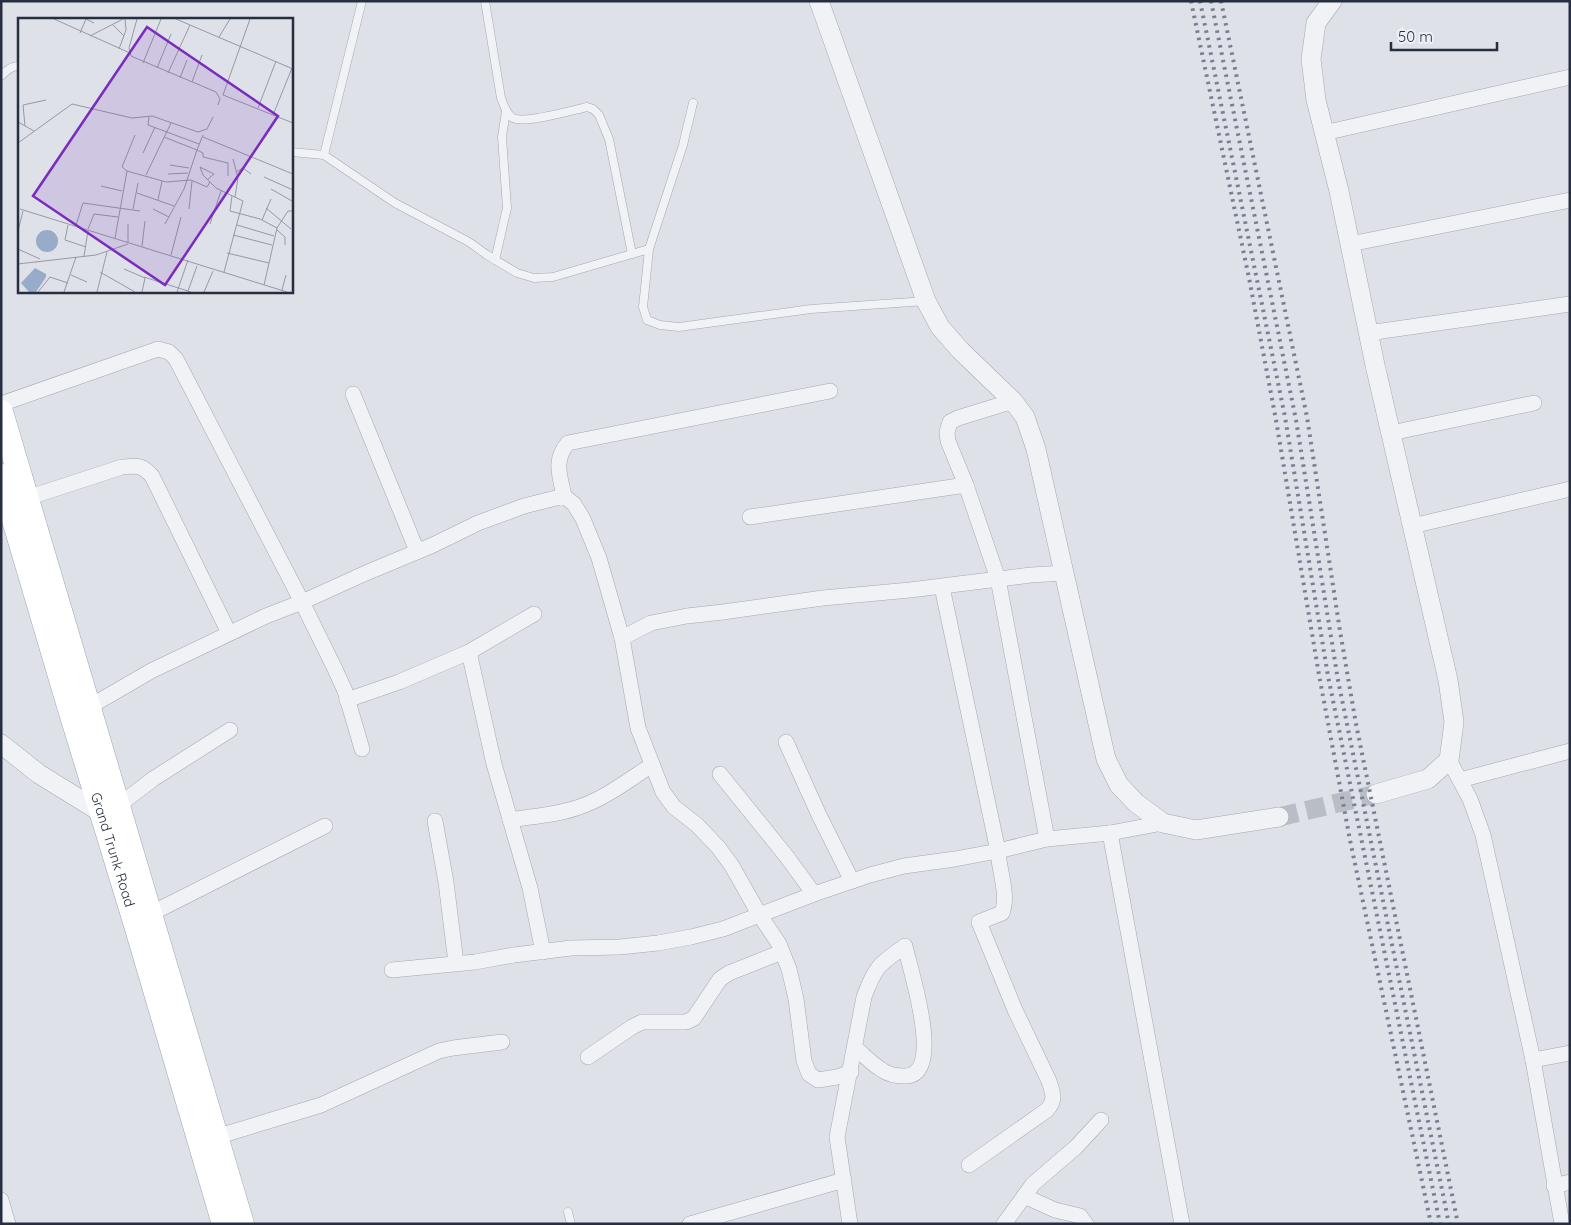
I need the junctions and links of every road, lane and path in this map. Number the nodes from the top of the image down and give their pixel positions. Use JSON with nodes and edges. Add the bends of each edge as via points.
{"nodes":[{"id":1,"x":362,"y":1,"type":"edge"},
{"id":2,"x":485,"y":1,"type":"edge"},
{"id":3,"x":819,"y":1,"type":"edge"},
{"id":4,"x":1330,"y":2,"type":"edge"},
{"id":5,"x":18,"y":66,"type":"edge"},
{"id":6,"x":1,"y":76,"type":"edge"},
{"id":7,"x":1570,"y":77,"type":"edge"},
{"id":8,"x":693,"y":103,"type":"dead end"},
{"id":9,"x":506,"y":111,"type":"junction"},
{"id":10,"x":1324,"y":133,"type":"junction"},
{"id":11,"x":292,"y":152,"type":"edge"},
{"id":12,"x":324,"y":156,"type":"junction"},
{"id":13,"x":1570,"y":200,"type":"edge"},
{"id":14,"x":1350,"y":244,"type":"junction"},
{"id":15,"x":649,"y":249,"type":"junction"},
{"id":16,"x":632,"y":254,"type":"junction"},
{"id":17,"x":495,"y":260,"type":"junction"},
{"id":18,"x":926,"y":300,"type":"junction"},
{"id":19,"x":1570,"y":304,"type":"edge"},
{"id":20,"x":1368,"y":333,"type":"junction"},
{"id":21,"x":830,"y":391,"type":"dead end"},
{"id":22,"x":353,"y":394,"type":"dead end"},
{"id":23,"x":1013,"y":401,"type":"junction"},
{"id":24,"x":1534,"y":403,"type":"dead end"},
{"id":25,"x":1,"y":404,"type":"edge"},
{"id":26,"x":1,"y":412,"type":"edge"},
{"id":27,"x":1390,"y":433,"type":"junction"},
{"id":28,"x":1,"y":476,"type":"edge"},
{"id":29,"x":966,"y":485,"type":"junction"},
{"id":30,"x":1570,"y":489,"type":"edge"},
{"id":31,"x":564,"y":496,"type":"junction"},
{"id":32,"x":12,"y":504,"type":"edge"},
{"id":33,"x":750,"y":517,"type":"dead end"},
{"id":34,"x":1412,"y":526,"type":"junction"},
{"id":35,"x":417,"y":551,"type":"junction"},
{"id":36,"x":1064,"y":572,"type":"junction"},
{"id":37,"x":998,"y":579,"type":"junction"},
{"id":38,"x":942,"y":587,"type":"junction"},
{"id":39,"x":302,"y":602,"type":"junction"},
{"id":40,"x":534,"y":614,"type":"dead end"},
{"id":41,"x":229,"y":634,"type":"junction"},
{"id":42,"x":622,"y":638,"type":"junction"},
{"id":43,"x":469,"y":652,"type":"junction"},
{"id":44,"x":348,"y":700,"type":"junction"},
{"id":45,"x":89,"y":707,"type":"junction"},
{"id":46,"x":230,"y":730,"type":"dead end"},
{"id":47,"x":786,"y":742,"type":"dead end"},
{"id":48,"x":1,"y":744,"type":"edge"},
{"id":49,"x":362,"y":749,"type":"dead end"},
{"id":50,"x":1570,"y":751,"type":"edge"},
{"id":51,"x":1449,"y":760,"type":"junction"},
{"id":52,"x":652,"y":765,"type":"junction"},
{"id":53,"x":720,"y":774,"type":"dead end"},
{"id":54,"x":1460,"y":780,"type":"junction"},
{"id":55,"x":1376,"y":794,"type":"tunnel mouth"},
{"id":56,"x":110,"y":810,"type":"junction"},
{"id":57,"x":1279,"y":817,"type":"tunnel mouth"},
{"id":58,"x":510,"y":820,"type":"junction"},
{"id":59,"x":435,"y":821,"type":"dead end"},
{"id":60,"x":1163,"y":823,"type":"junction"},
{"id":61,"x":325,"y":826,"type":"dead end"},
{"id":62,"x":1110,"y":833,"type":"junction"},
{"id":63,"x":1047,"y":839,"type":"junction"},
{"id":64,"x":998,"y":851,"type":"junction"},
{"id":65,"x":852,"y":881,"type":"junction"},
{"id":66,"x":814,"y":894,"type":"junction"},
{"id":67,"x":150,"y":914,"type":"junction"},
{"id":68,"x":759,"y":914,"type":"junction"},
{"id":69,"x":543,"y":952,"type":"junction"},
{"id":70,"x":782,"y":952,"type":"junction"},
{"id":71,"x":456,"y":964,"type":"junction"},
{"id":72,"x":392,"y":970,"type":"dead end"},
{"id":73,"x":502,"y":1042,"type":"dead end"},
{"id":74,"x":855,"y":1048,"type":"junction"},
{"id":75,"x":1570,"y":1052,"type":"edge"},
{"id":76,"x":588,"y":1057,"type":"dead end"},
{"id":77,"x":1533,"y":1060,"type":"junction"},
{"id":78,"x":851,"y":1072,"type":"junction"},
{"id":79,"x":1101,"y":1120,"type":"dead end"},
{"id":80,"x":216,"y":1137,"type":"junction"},
{"id":81,"x":969,"y":1165,"type":"dead end"},
{"id":82,"x":844,"y":1180,"type":"junction"},
{"id":83,"x":1570,"y":1182,"type":"edge"},
{"id":84,"x":1554,"y":1186,"type":"junction"},
{"id":85,"x":1024,"y":1196,"type":"junction"},
{"id":86,"x":1,"y":1200,"type":"edge"},
{"id":87,"x":568,"y":1212,"type":"dead end"},
{"id":88,"x":8,"y":1224,"type":"edge"},
{"id":89,"x":224,"y":1224,"type":"edge"},
{"id":90,"x":242,"y":1224,"type":"edge"},
{"id":91,"x":571,"y":1224,"type":"edge"},
{"id":92,"x":690,"y":1224,"type":"edge"},
{"id":93,"x":850,"y":1224,"type":"edge"},
{"id":94,"x":1004,"y":1224,"type":"edge"},
{"id":95,"x":1086,"y":1224,"type":"edge"},
{"id":96,"x":1182,"y":1224,"type":"edge"},
{"id":97,"x":1562,"y":1224,"type":"edge"}],
"edges":[{"from":1,"to":12,"type":"lane"},
{"from":2,"to":9,"type":"lane"},
{"from":3,"to":18,"type":"street"},
{"from":4,"to":10,"type":"street","via":[[1316,22],[1311,59]]},
{"from":5,"to":6,"type":"lane"},
{"from":7,"to":10,"type":"street"},
{"from":8,"to":15,"type":"lane","via":[[683,145]]},
{"from":9,"to":16,"type":"lane","via":[[512,118],[520,120],[587,107],[600,115],[609,139]]},
{"from":9,"to":17,"type":"lane","via":[[502,138],[507,208]]},
{"from":10,"to":14,"type":"street"},
{"from":11,"to":12,"type":"lane"},
{"from":12,"to":17,"type":"lane","via":[[395,203],[470,242]]},
{"from":13,"to":14,"type":"street"},
{"from":14,"to":20,"type":"street"},
{"from":15,"to":16,"type":"lane"},
{"from":15,"to":18,"type":"lane","via":[[643,307],[647,320],[660,325],[679,326],[810,309]]},
{"from":16,"to":17,"type":"lane","via":[[553,277],[534,278],[517,273]]},
{"from":18,"to":23,"type":"street","via":[[940,327]]},
{"from":19,"to":20,"type":"street"},
{"from":20,"to":27,"type":"street"},
{"from":21,"to":31,"type":"street","via":[[568,442],[561,451],[558,467]]},
{"from":22,"to":35,"type":"street"},
{"from":23,"to":29,"type":"street","via":[[950,422],[948,441]]},
{"from":23,"to":36,"type":"street","via":[[1025,417],[1036,449]]},
{"from":24,"to":27,"type":"street"},
{"from":25,"to":39,"type":"street","via":[[158,349],[169,352]]},
{"from":26,"to":32,"type":"main road"},
{"from":27,"to":34,"type":"street"},
{"from":28,"to":32,"type":"main road","name":"Grand Trunk Road"},
{"from":29,"to":33,"type":"street"},
{"from":29,"to":37,"type":"street"},
{"from":30,"to":34,"type":"street"},
{"from":31,"to":35,"type":"street","via":[[478,523]]},
{"from":31,"to":42,"type":"street","via":[[574,504],[583,519],[599,558]]},
{"from":32,"to":41,"type":"street","via":[[122,468],[144,468],[152,476]]},
{"from":32,"to":45,"type":"main road"},
{"from":32,"to":56,"type":"main road","name":"Grand Trunk Road"},
{"from":34,"to":51,"type":"street","via":[[1448,680],[1454,722]]},
{"from":35,"to":39,"type":"street"},
{"from":36,"to":37,"type":"street"},
{"from":36,"to":60,"type":"street","via":[[1106,759],[1119,785],[1136,803]]},
{"from":37,"to":38,"type":"street"},
{"from":37,"to":63,"type":"street"},
{"from":38,"to":42,"type":"street","via":[[823,598],[687,616],[651,623]]},
{"from":38,"to":64,"type":"street"},
{"from":39,"to":41,"type":"street"},
{"from":39,"to":44,"type":"street"},
{"from":40,"to":43,"type":"street"},
{"from":41,"to":45,"type":"street"},
{"from":42,"to":52,"type":"street","via":[[638,728]]},
{"from":43,"to":44,"type":"street"},
{"from":43,"to":58,"type":"street"},
{"from":44,"to":49,"type":"street"},
{"from":45,"to":56,"type":"main road"},
{"from":46,"to":56,"type":"street"},
{"from":47,"to":65,"type":"street"},
{"from":48,"to":56,"type":"street","via":[[45,778]]},
{"from":50,"to":54,"type":"street"},
{"from":51,"to":54,"type":"street"},
{"from":51,"to":55,"type":"street","via":[[1428,779]]},
{"from":52,"to":58,"type":"street","via":[[582,806]]},
{"from":52,"to":68,"type":"street","via":[[663,792],[674,807],[718,847]]},
{"from":53,"to":66,"type":"street"},
{"from":54,"to":77,"type":"street","via":[[1483,835]]},
{"from":56,"to":67,"type":"main road"},
{"from":56,"to":89,"type":"main road","name":"Grand Trunk Road"},
{"from":57,"to":60,"type":"street","via":[[1196,830]]},
{"from":58,"to":69,"type":"street"},
{"from":59,"to":71,"type":"street"},
{"from":60,"to":62,"type":"street"},
{"from":61,"to":67,"type":"street"},
{"from":62,"to":63,"type":"street"},
{"from":62,"to":96,"type":"street"},
{"from":63,"to":64,"type":"street"},
{"from":64,"to":65,"type":"street","via":[[904,866]]},
{"from":64,"to":81,"type":"street","via":[[1006,904],[1002,913],[979,922],[1015,1010],[1049,1081],[1053,1104]]},
{"from":65,"to":66,"type":"street"},
{"from":66,"to":68,"type":"street"},
{"from":67,"to":80,"type":"main road"},
{"from":68,"to":69,"type":"street","via":[[723,929],[658,943]]},
{"from":68,"to":70,"type":"street"},
{"from":69,"to":71,"type":"street"},
{"from":70,"to":76,"type":"street","via":[[720,979],[694,1018],[686,1022],[642,1022]]},
{"from":70,"to":78,"type":"street","via":[[796,999],[804,1061],[809,1074],[818,1080]]},
{"from":71,"to":72,"type":"street"},
{"from":73,"to":80,"type":"street","via":[[439,1051],[321,1105]]},
{"from":74,"to":74,"type":"street","via":[[864,997],[872,977],[883,961],[905,946],[925,1040],[922,1064],[916,1073],[895,1076],[882,1071]]},
{"from":74,"to":78,"type":"street"},
{"from":75,"to":77,"type":"street"},
{"from":77,"to":84,"type":"street"},
{"from":78,"to":82,"type":"street","via":[[837,1137]]},
{"from":79,"to":85,"type":"street"},
{"from":80,"to":90,"type":"main road"},
{"from":82,"to":92,"type":"street"},
{"from":82,"to":93,"type":"street"},
{"from":83,"to":84,"type":"street"},
{"from":84,"to":97,"type":"street"},
{"from":85,"to":94,"type":"street"},
{"from":85,"to":95,"type":"street","via":[[1080,1216]]},
{"from":86,"to":88,"type":"street"},
{"from":87,"to":91,"type":"lane"}]}
